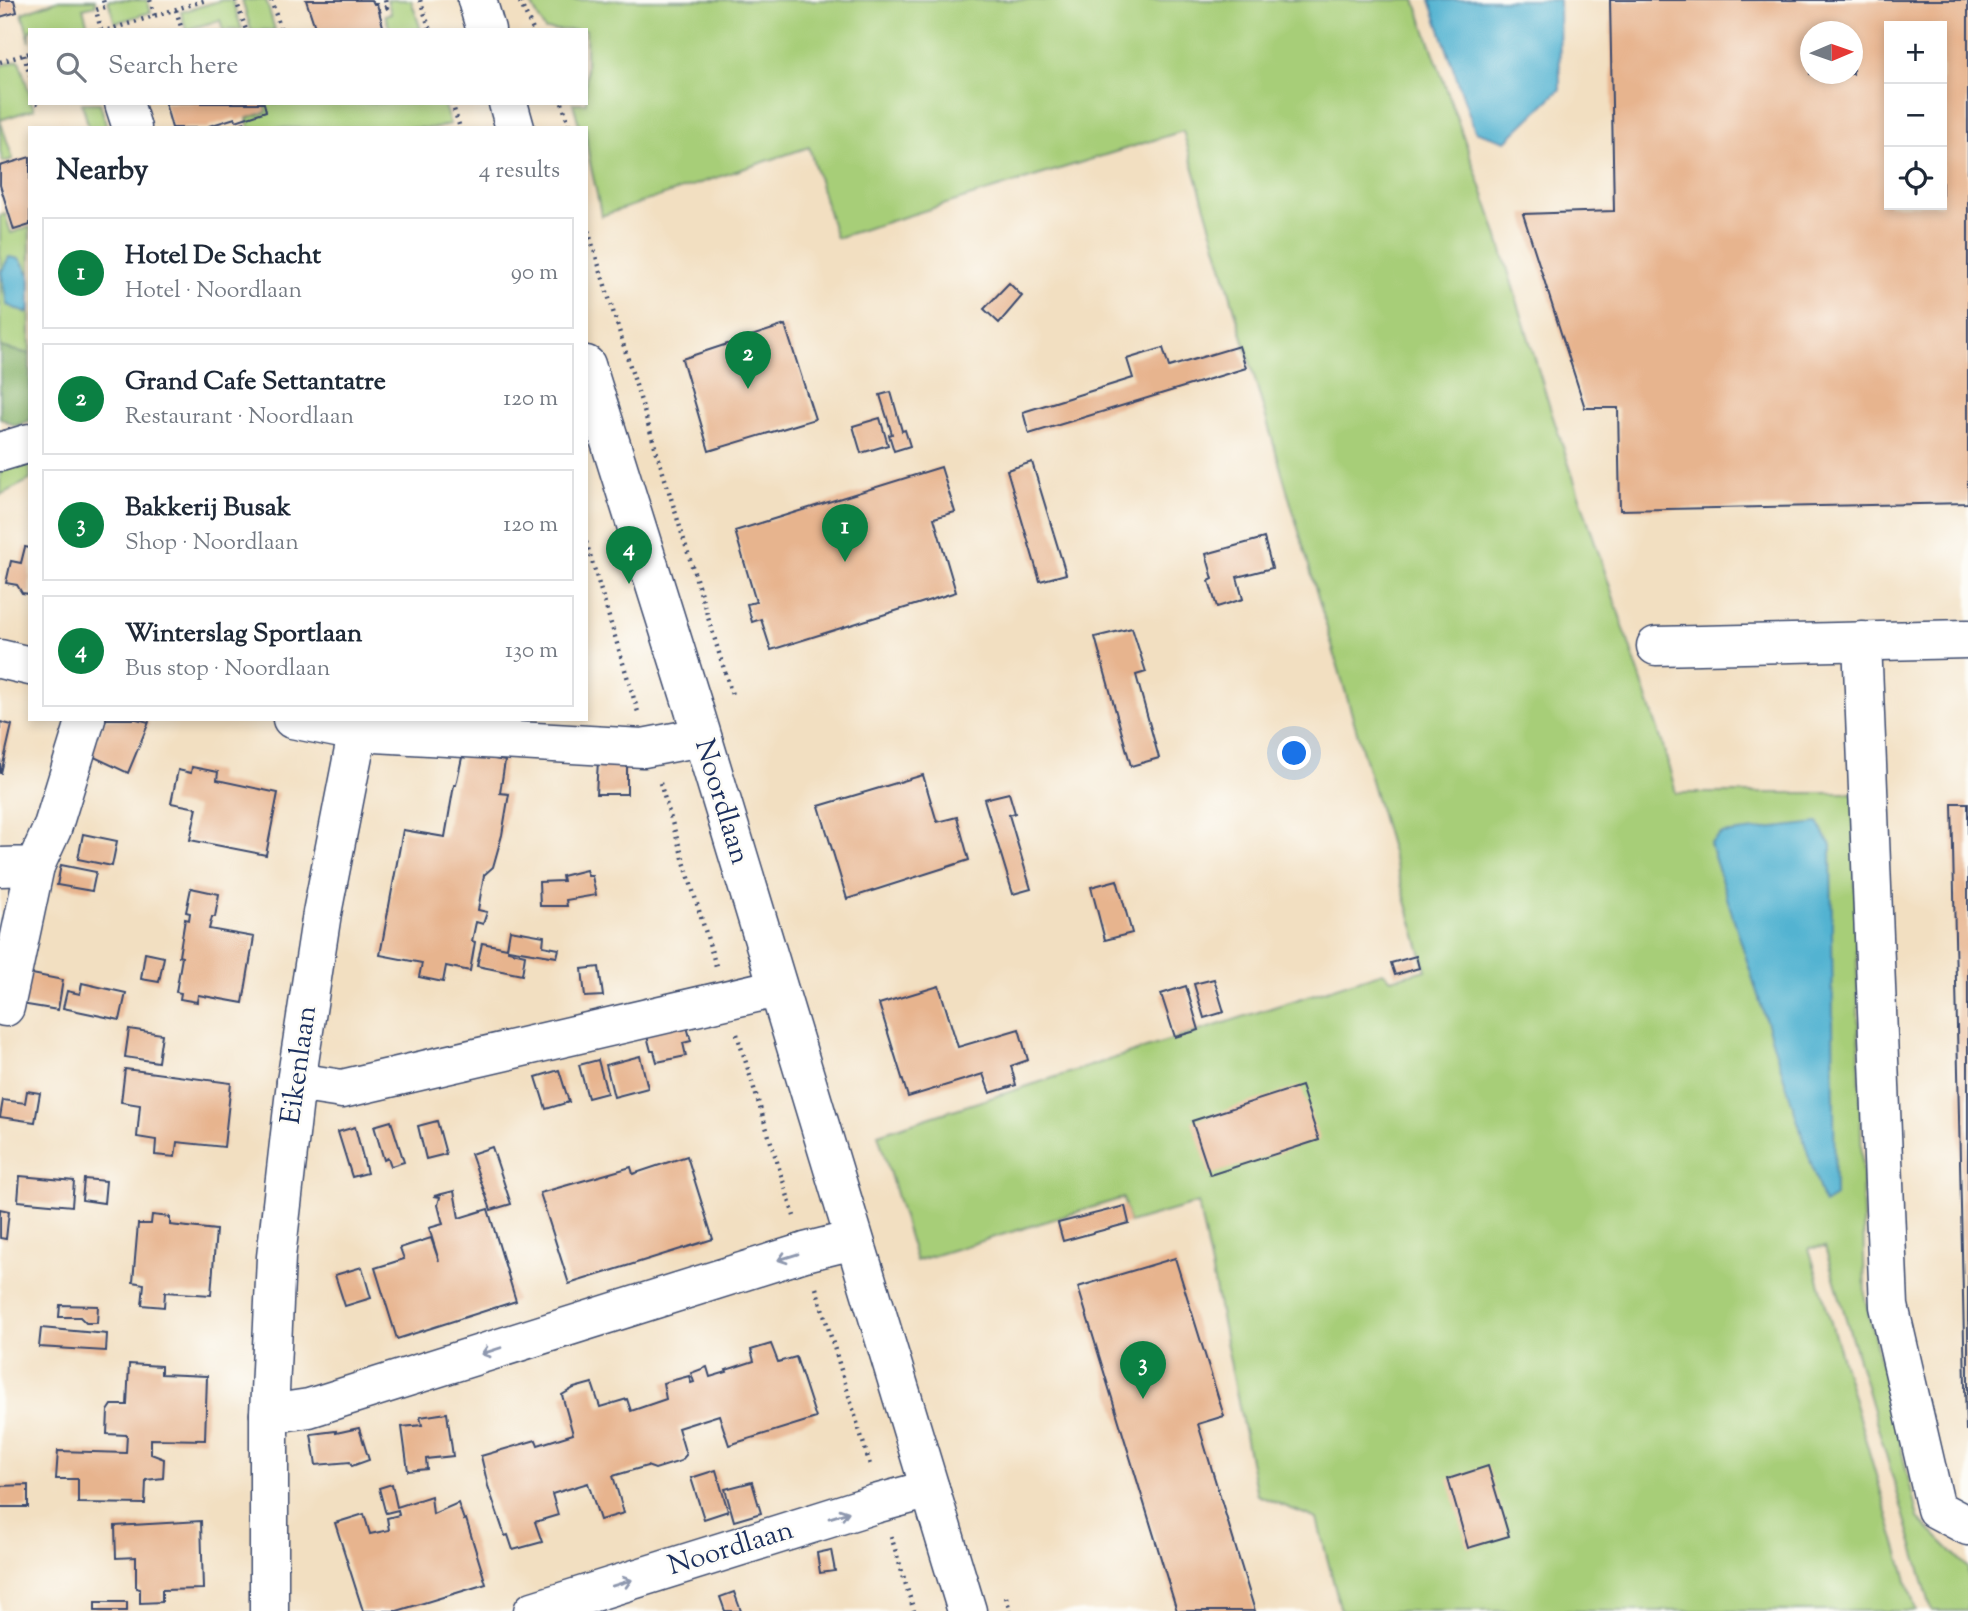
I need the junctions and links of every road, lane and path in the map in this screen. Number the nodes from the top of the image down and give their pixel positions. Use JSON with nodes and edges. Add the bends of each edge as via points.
{"nodes":[{"id":1,"x":103,"y":0,"type":"edge"},
{"id":2,"x":150,"y":0,"type":"edge"},
{"id":3,"x":206,"y":0,"type":"edge"},
{"id":4,"x":236,"y":0,"type":"edge"},
{"id":5,"x":271,"y":0,"type":"edge"},
{"id":6,"x":385,"y":0,"type":"edge"},
{"id":7,"x":421,"y":0,"type":"edge"},
{"id":8,"x":477,"y":0,"type":"edge"},
{"id":9,"x":519,"y":0,"type":"edge"},
{"id":10,"x":176,"y":9,"type":"junction"},
{"id":11,"x":379,"y":11,"type":"dead end"},
{"id":12,"x":155,"y":16,"type":"junction"},
{"id":13,"x":100,"y":28,"type":"edge"},
{"id":14,"x":115,"y":28,"type":"edge"},
{"id":15,"x":181,"y":28,"type":"edge"},
{"id":16,"x":245,"y":28,"type":"edge"},
{"id":17,"x":285,"y":28,"type":"edge"},
{"id":18,"x":429,"y":28,"type":"edge"},
{"id":19,"x":485,"y":28,"type":"edge"},
{"id":20,"x":532,"y":28,"type":"edge"},
{"id":21,"x":26,"y":46,"type":"dead end"},
{"id":22,"x":27,"y":54,"type":"edge"},
{"id":23,"x":0,"y":62,"type":"edge"},
{"id":24,"x":125,"y":105,"type":"edge"},
{"id":25,"x":453,"y":105,"type":"edge"},
{"id":26,"x":509,"y":105,"type":"edge"},
{"id":27,"x":563,"y":105,"type":"edge"},
{"id":28,"x":242,"y":118,"type":"dead end"},
{"id":29,"x":131,"y":126,"type":"edge"},
{"id":30,"x":244,"y":126,"type":"edge"},
{"id":31,"x":459,"y":126,"type":"edge"},
{"id":32,"x":514,"y":126,"type":"edge"},
{"id":33,"x":569,"y":126,"type":"edge"},
{"id":34,"x":588,"y":230,"type":"edge"},
{"id":35,"x":588,"y":375,"type":"edge"},
{"id":36,"x":638,"y":388,"type":"dead end"},
{"id":37,"x":28,"y":444,"type":"edge"},
{"id":38,"x":0,"y":452,"type":"edge"},
{"id":39,"x":588,"y":549,"type":"edge"},
{"id":40,"x":1968,"y":639,"type":"edge"},
{"id":41,"x":1862,"y":641,"type":"junction"},
{"id":42,"x":1656,"y":646,"type":"dead end"},
{"id":43,"x":0,"y":659,"type":"edge"},
{"id":44,"x":28,"y":666,"type":"edge"},
{"id":45,"x":85,"y":721,"type":"edge"},
{"id":46,"x":311,"y":721,"type":"edge"},
{"id":47,"x":359,"y":726,"type":"edge"},
{"id":48,"x":701,"y":737,"type":"junction"},
{"id":49,"x":649,"y":748,"type":"junction"},
{"id":50,"x":18,"y":866,"type":"edge"},
{"id":51,"x":777,"y":988,"type":"junction"},
{"id":52,"x":727,"y":1001,"type":"junction"},
{"id":53,"x":5,"y":1007,"type":"dead end"},
{"id":54,"x":296,"y":1082,"type":"junction"},
{"id":55,"x":853,"y":1240,"type":"junction"},
{"id":56,"x":805,"y":1252,"type":"junction"},
{"id":57,"x":269,"y":1414,"type":"junction"},
{"id":58,"x":930,"y":1489,"type":"junction"},
{"id":59,"x":881,"y":1502,"type":"junction"},
{"id":60,"x":1968,"y":1526,"type":"edge"},
{"id":61,"x":269,"y":1611,"type":"edge"},
{"id":62,"x":533,"y":1611,"type":"edge"},
{"id":63,"x":914,"y":1611,"type":"edge"},
{"id":64,"x":967,"y":1611,"type":"edge"}],
"edges":[{"from":1,"to":13,"type":"path","via":[[105,7],[96,10]]},
{"from":2,"to":12,"type":"path"},
{"from":3,"to":10,"type":"path"},
{"from":4,"to":16,"type":"path"},
{"from":5,"to":17,"type":"path"},
{"from":6,"to":11,"type":"path","via":[[387,7]]},
{"from":7,"to":18,"type":"path"},
{"from":8,"to":19,"type":"street"},
{"from":9,"to":20,"type":"path"},
{"from":10,"to":12,"type":"path"},
{"from":10,"to":15,"type":"path"},
{"from":12,"to":14,"type":"path"},
{"from":21,"to":22,"type":"path"},
{"from":22,"to":23,"type":"path"},
{"from":24,"to":29,"type":"street"},
{"from":25,"to":31,"type":"path"},
{"from":26,"to":32,"type":"street"},
{"from":27,"to":33,"type":"path"},
{"from":28,"to":30,"type":"path"},
{"from":34,"to":36,"type":"path"},
{"from":35,"to":48,"type":"street","name":"Noordlaan"},
{"from":37,"to":38,"type":"street"},
{"from":39,"to":49,"type":"path"},
{"from":40,"to":41,"type":"street"},
{"from":41,"to":42,"type":"street"},
{"from":41,"to":60,"type":"street","via":[[1889,1306],[1936,1509]]},
{"from":43,"to":44,"type":"street"},
{"from":45,"to":50,"type":"street","via":[[52,829]]},
{"from":46,"to":47,"type":"street"},
{"from":47,"to":49,"type":"street"},
{"from":47,"to":54,"type":"street","name":"Eikenlaan","via":[[322,913]]},
{"from":48,"to":49,"type":"street"},
{"from":48,"to":51,"type":"street","name":"Noordlaan"},
{"from":49,"to":52,"type":"path"},
{"from":50,"to":53,"type":"street"},
{"from":51,"to":52,"type":"street"},
{"from":51,"to":55,"type":"street","name":"Noordlaan"},
{"from":52,"to":54,"type":"street","via":[[342,1088]]},
{"from":52,"to":56,"type":"path"},
{"from":54,"to":57,"type":"street","name":"Eikenlaan","via":[[276,1256]]},
{"from":55,"to":56,"type":"street"},
{"from":55,"to":58,"type":"street","name":"Noordlaan"},
{"from":56,"to":57,"type":"street","one_way":true,"via":[[309,1408]]},
{"from":56,"to":59,"type":"path"},
{"from":57,"to":61,"type":"street","name":"Eikenlaan"},
{"from":58,"to":59,"type":"street","name":"Noordlaan"},
{"from":58,"to":64,"type":"street","name":"Noordlaan"},
{"from":62,"to":59,"type":"street","name":"Noordlaan","one_way":true},
{"from":59,"to":63,"type":"path"}]}
